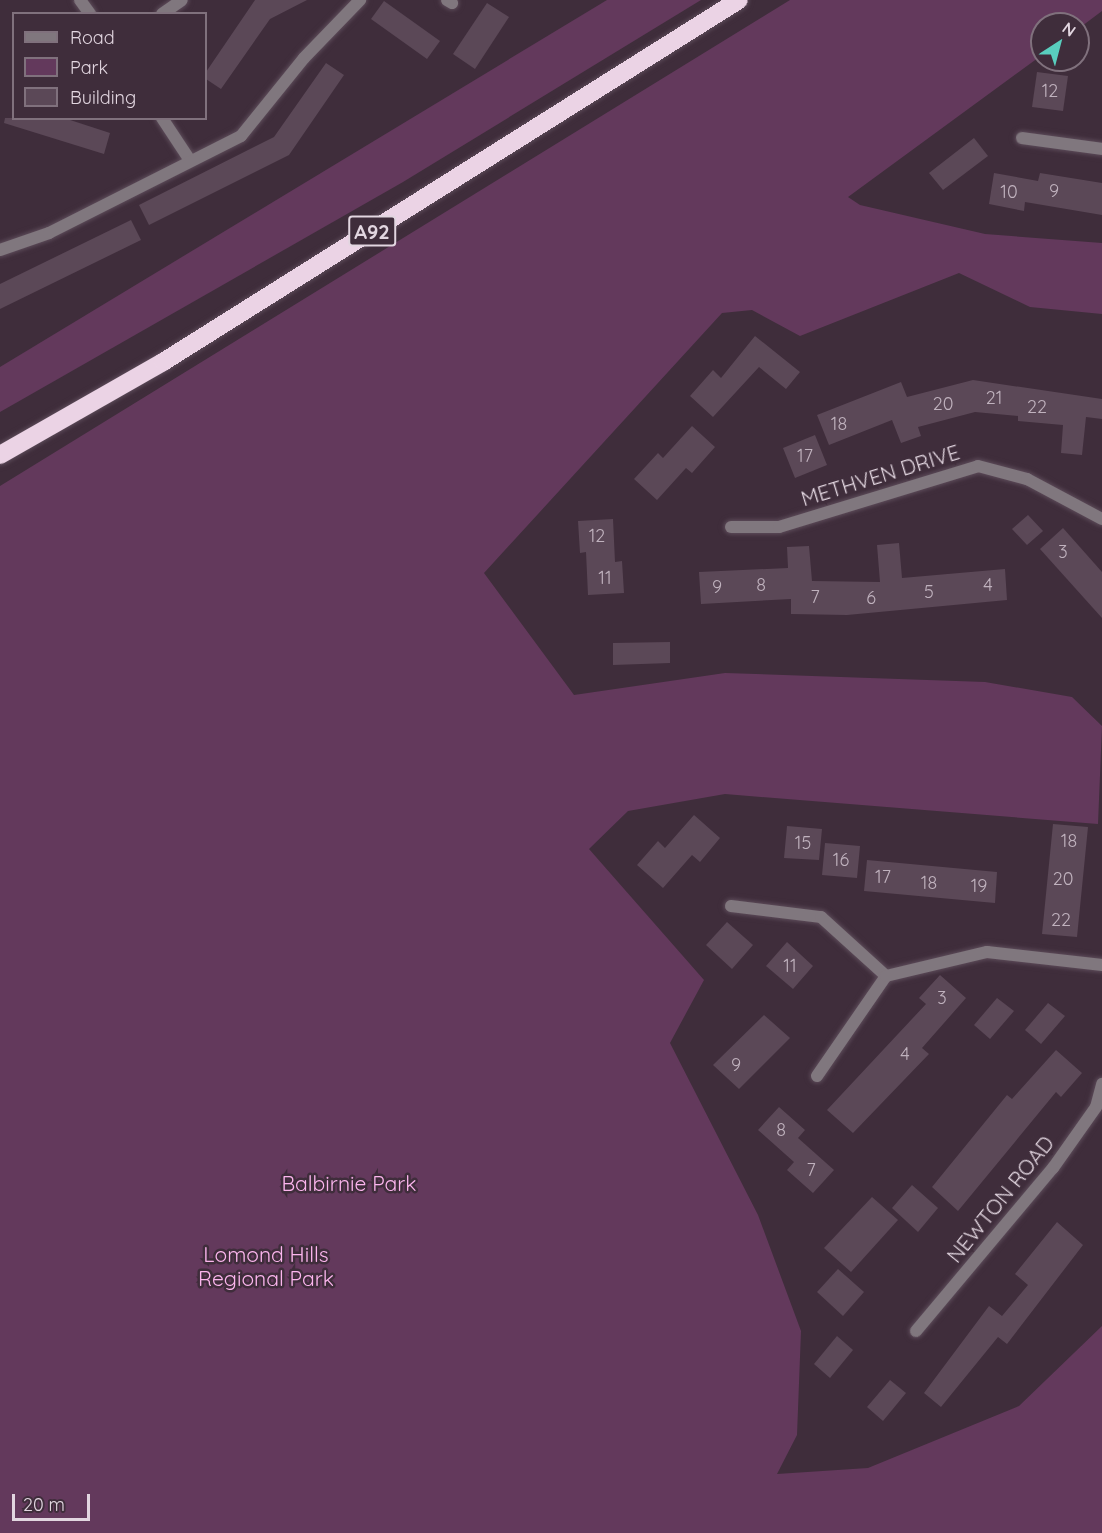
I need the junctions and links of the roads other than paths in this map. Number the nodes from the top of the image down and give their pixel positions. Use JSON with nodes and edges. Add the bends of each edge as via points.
{"nodes":[{"id":1,"x":182,"y":0,"type":"edge"},
{"id":2,"x":360,"y":0,"type":"edge"},
{"id":3,"x":739,"y":0,"type":"edge"},
{"id":4,"x":165,"y":12,"type":"edge"},
{"id":5,"x":163,"y":120,"type":"edge"},
{"id":6,"x":1022,"y":138,"type":"dead end"},
{"id":7,"x":1102,"y":149,"type":"edge"},
{"id":8,"x":189,"y":159,"type":"junction"},
{"id":9,"x":0,"y":250,"type":"edge"},
{"id":10,"x":0,"y":455,"type":"edge"},
{"id":11,"x":1102,"y":519,"type":"edge"},
{"id":12,"x":731,"y":527,"type":"dead end"},
{"id":13,"x":731,"y":906,"type":"dead end"},
{"id":14,"x":1102,"y":965,"type":"edge"},
{"id":15,"x":886,"y":976,"type":"junction"},
{"id":16,"x":817,"y":1076,"type":"dead end"},
{"id":17,"x":1102,"y":1084,"type":"edge"},
{"id":18,"x":916,"y":1330,"type":"dead end"}],
"edges":[{"from":1,"to":4,"type":"street"},
{"from":2,"to":8,"type":"street","via":[[304,58],[241,136]]},
{"from":3,"to":10,"type":"highway","number":"A92","via":[[163,362]]},
{"from":5,"to":8,"type":"street"},
{"from":6,"to":7,"type":"street"},
{"from":8,"to":9,"type":"street","via":[[49,233]]},
{"from":11,"to":12,"type":"street","name":"METHVEN DRIVE","via":[[1027,479],[978,466],[779,527]]},
{"from":13,"to":15,"type":"street","via":[[821,917]]},
{"from":14,"to":15,"type":"street","via":[[987,952]]},
{"from":15,"to":16,"type":"street"},
{"from":17,"to":18,"type":"street","name":"NEWTON ROAD","via":[[1096,1107],[1053,1168]]}]}
